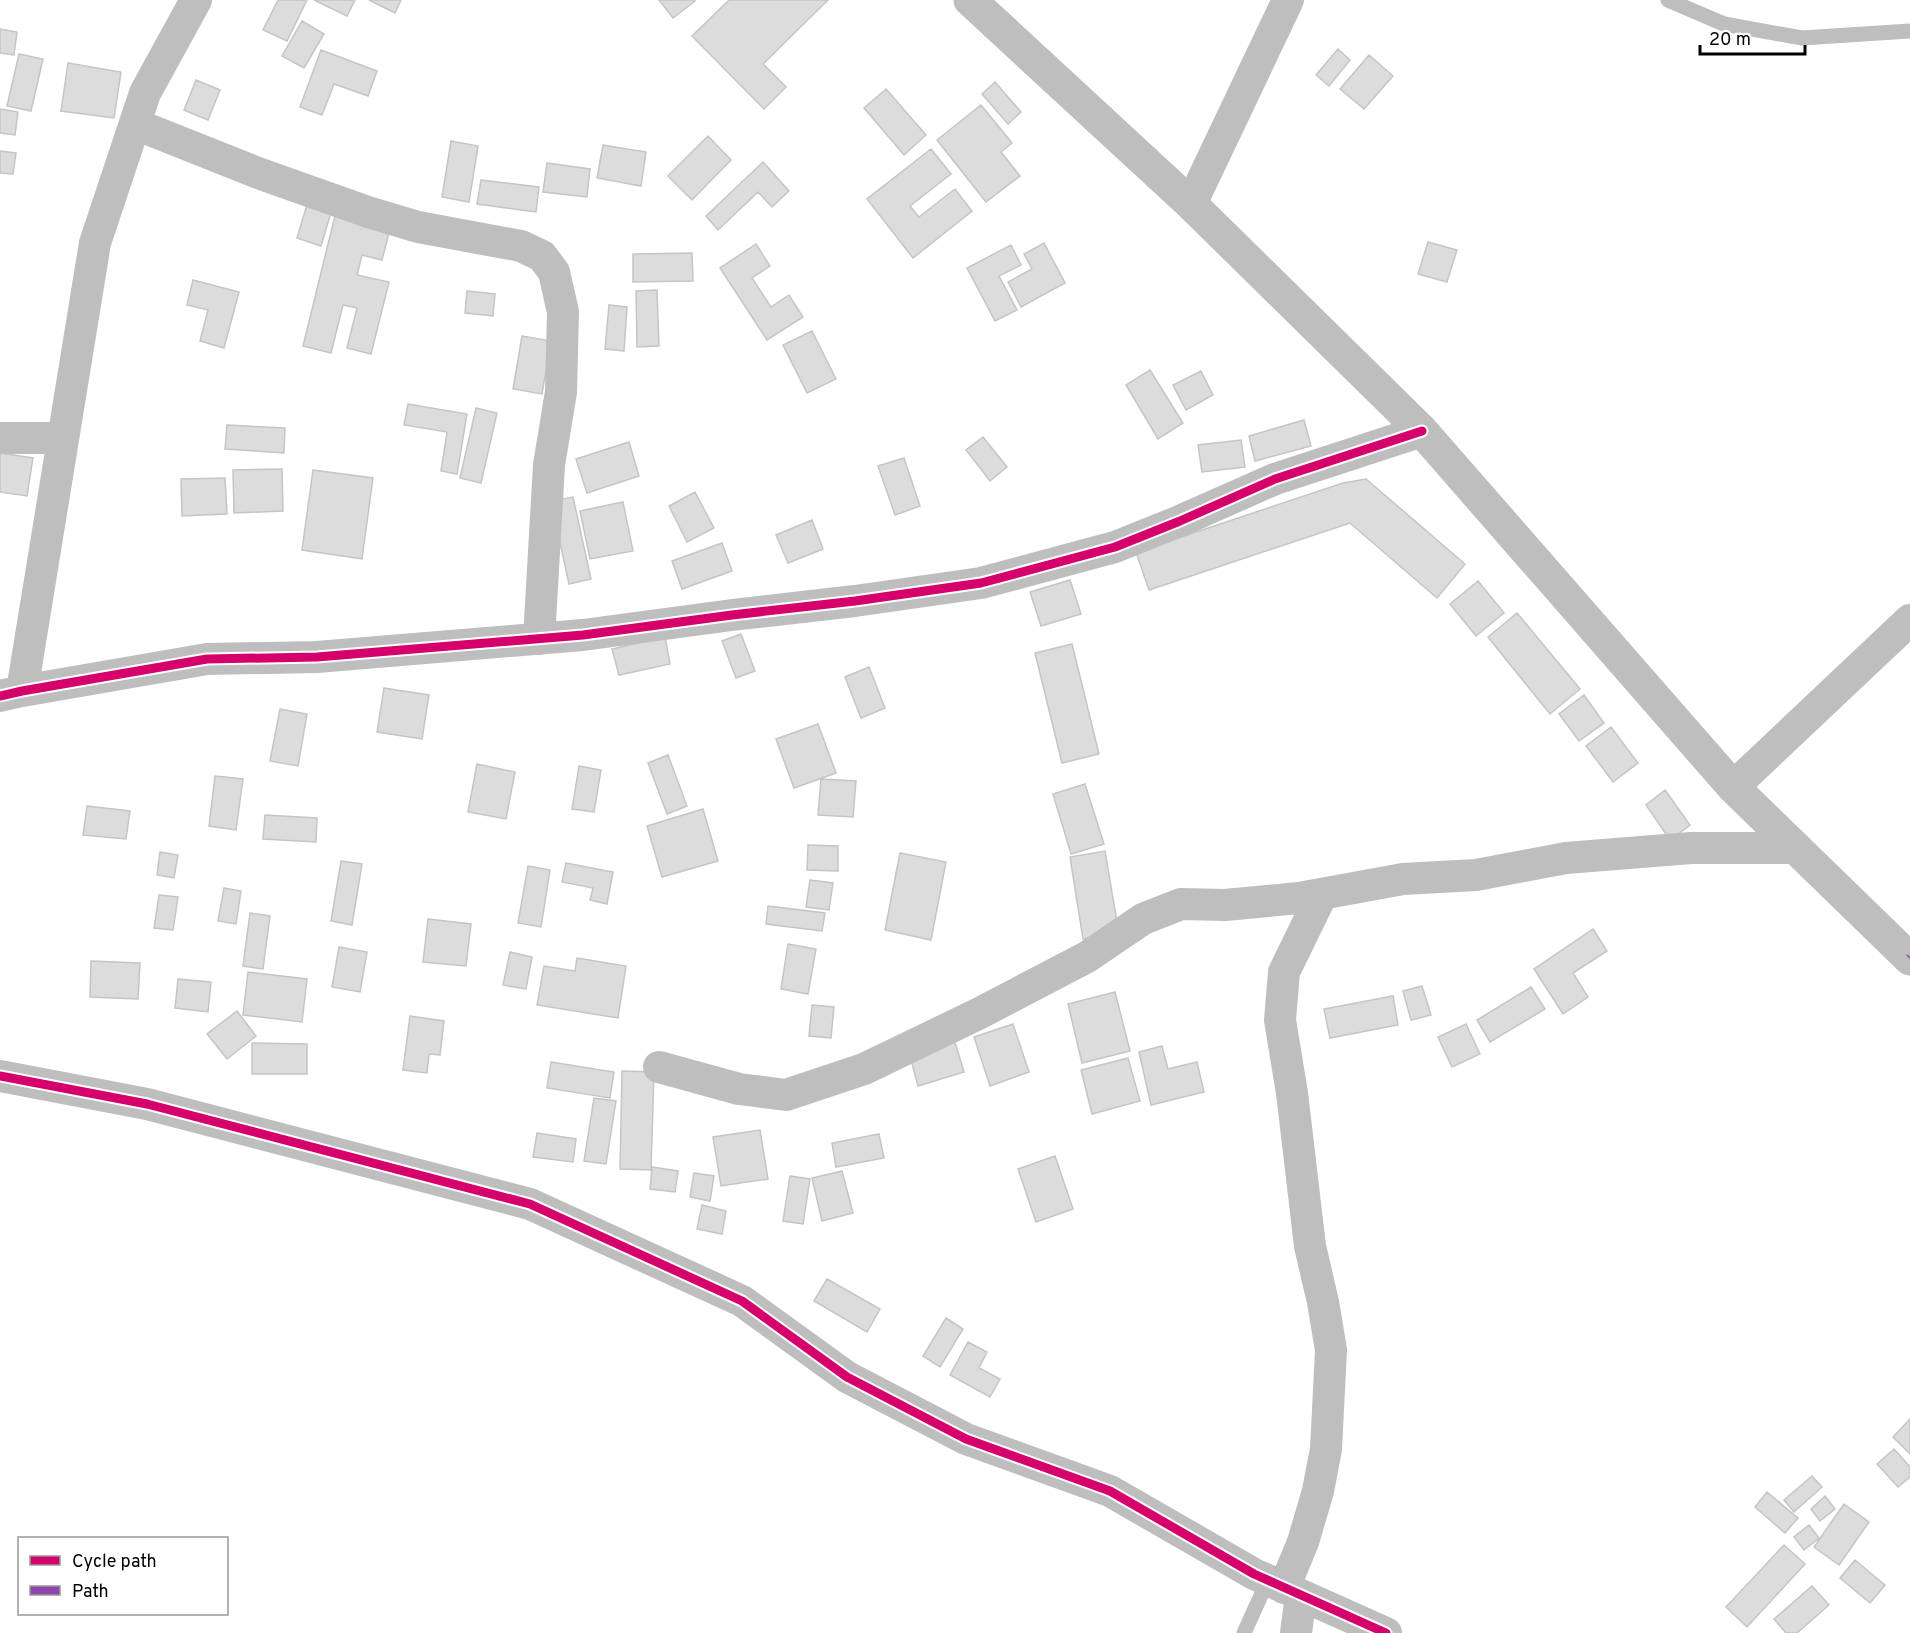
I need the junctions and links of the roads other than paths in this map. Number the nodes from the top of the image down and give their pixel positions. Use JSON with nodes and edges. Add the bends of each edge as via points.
{"nodes":[{"id":1,"x":196,"y":0,"type":"edge"},
{"id":2,"x":970,"y":0,"type":"edge"},
{"id":3,"x":1288,"y":0,"type":"edge"},
{"id":4,"x":1668,"y":0,"type":"edge"},
{"id":5,"x":1910,"y":31,"type":"edge"},
{"id":6,"x":135,"y":124,"type":"junction"},
{"id":7,"x":1191,"y":204,"type":"junction"},
{"id":8,"x":1422,"y":431,"type":"junction"},
{"id":9,"x":0,"y":438,"type":"edge"},
{"id":10,"x":63,"y":438,"type":"junction"},
{"id":11,"x":1910,"y":620,"type":"edge"},
{"id":12,"x":539,"y":639,"type":"junction"},
{"id":13,"x":11,"y":693,"type":"edge"},
{"id":14,"x":1733,"y":787,"type":"junction"},
{"id":15,"x":1796,"y":848,"type":"junction"},
{"id":16,"x":1322,"y":894,"type":"junction"},
{"id":17,"x":1910,"y":959,"type":"edge"},
{"id":18,"x":659,"y":1067,"type":"dead end"},
{"id":19,"x":0,"y":1076,"type":"edge"},
{"id":20,"x":1284,"y":1588,"type":"junction"},
{"id":21,"x":1244,"y":1633,"type":"edge"},
{"id":22,"x":1296,"y":1633,"type":"edge"},
{"id":23,"x":1386,"y":1633,"type":"edge"}],
"edges":[{"from":1,"to":6,"type":"street","via":[[146,93]]},
{"from":2,"to":7,"type":"street"},
{"from":3,"to":7,"type":"street"},
{"from":4,"to":5,"type":"lane","via":[[1724,24],[1802,38]]},
{"from":6,"to":10,"type":"street","via":[[95,243]]},
{"from":6,"to":12,"type":"street","via":[[368,212],[418,227],[521,246],[542,256],[554,272],[563,312],[561,392],[549,465]]},
{"from":7,"to":8,"type":"street"},
{"from":8,"to":12,"type":"street","via":[[1275,479],[1115,547],[981,583],[855,602]]},
{"from":8,"to":14,"type":"street"},
{"from":9,"to":10,"type":"street"},
{"from":10,"to":13,"type":"street"},
{"from":11,"to":14,"type":"street"},
{"from":12,"to":13,"type":"street","via":[[317,657],[207,659]]},
{"from":14,"to":15,"type":"street"},
{"from":15,"to":16,"type":"street","via":[[1691,848],[1566,858],[1476,875],[1403,879]]},
{"from":15,"to":17,"type":"street"},
{"from":16,"to":18,"type":"street","via":[[1225,905],[1181,904],[1143,919],[1087,957],[980,1013],[864,1069],[786,1095],[739,1089]]},
{"from":16,"to":20,"type":"street","via":[[1284,972],[1280,1020],[1310,1246],[1331,1350],[1326,1449],[1320,1481],[1303,1542]]},
{"from":19,"to":20,"type":"street","via":[[147,1104],[530,1204],[742,1301],[847,1377],[966,1439],[1110,1491]]},
{"from":20,"to":21,"type":"lane"},
{"from":20,"to":22,"type":"street"},
{"from":20,"to":23,"type":"street"}]}
